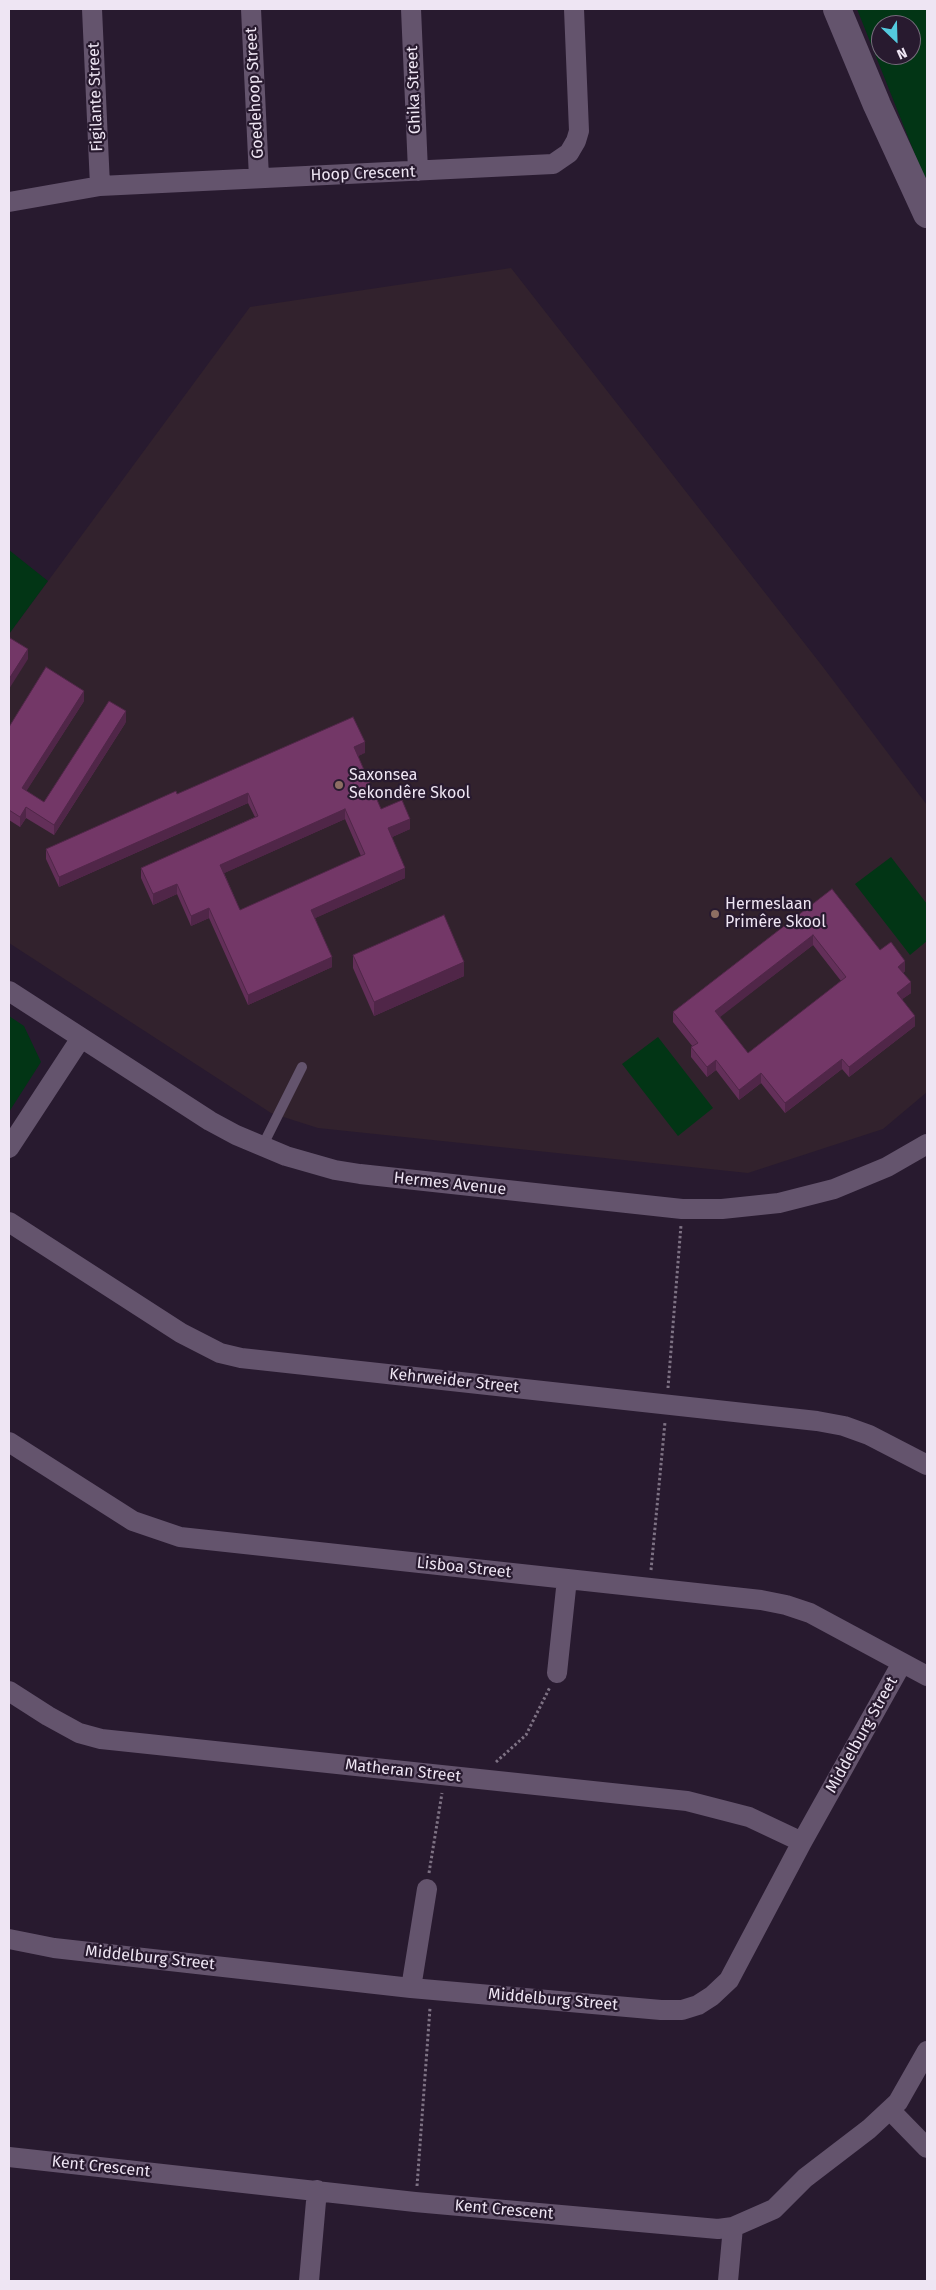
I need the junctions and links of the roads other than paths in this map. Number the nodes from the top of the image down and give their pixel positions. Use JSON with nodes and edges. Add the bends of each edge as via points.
{"nodes":[{"id":1,"x":92,"y":9,"type":"edge"},
{"id":2,"x":251,"y":9,"type":"edge"},
{"id":3,"x":411,"y":9,"type":"edge"},
{"id":4,"x":574,"y":9,"type":"edge"},
{"id":5,"x":838,"y":9,"type":"edge"},
{"id":6,"x":418,"y":171,"type":"junction"},
{"id":7,"x":259,"y":178,"type":"junction"},
{"id":8,"x":100,"y":186,"type":"junction"},
{"id":9,"x":9,"y":202,"type":"edge"},
{"id":10,"x":927,"y":214,"type":"edge"},
{"id":11,"x":9,"y":991,"type":"edge"},
{"id":12,"x":80,"y":1038,"type":"junction"},
{"id":13,"x":302,"y":1067,"type":"dead end"},
{"id":14,"x":927,"y":1144,"type":"edge"},
{"id":15,"x":262,"y":1147,"type":"junction"},
{"id":16,"x":9,"y":1148,"type":"edge"},
{"id":17,"x":9,"y":1222,"type":"edge"},
{"id":18,"x":9,"y":1442,"type":"edge"},
{"id":19,"x":927,"y":1465,"type":"edge"},
{"id":20,"x":567,"y":1580,"type":"junction"},
{"id":21,"x":902,"y":1663,"type":"junction"},
{"id":22,"x":557,"y":1673,"type":"dead end"},
{"id":23,"x":927,"y":1676,"type":"edge"},
{"id":24,"x":9,"y":1691,"type":"edge"},
{"id":25,"x":802,"y":1842,"type":"junction"},
{"id":26,"x":427,"y":1889,"type":"dead end"},
{"id":27,"x":9,"y":1940,"type":"edge"},
{"id":28,"x":411,"y":1988,"type":"junction"},
{"id":29,"x":927,"y":2051,"type":"edge"},
{"id":30,"x":890,"y":2110,"type":"junction"},
{"id":31,"x":927,"y":2148,"type":"edge"},
{"id":32,"x":9,"y":2157,"type":"edge"},
{"id":33,"x":317,"y":2190,"type":"junction"},
{"id":34,"x":734,"y":2227,"type":"junction"},
{"id":35,"x":309,"y":2281,"type":"edge"},
{"id":36,"x":728,"y":2281,"type":"edge"}],
"edges":[{"from":1,"to":8,"type":"street","name":"Figilante Street"},
{"from":2,"to":7,"type":"street","name":"Goedehoop Street"},
{"from":3,"to":6,"type":"street","name":"Ghika Street"},
{"from":4,"to":6,"type":"street","name":"Hoop Crescent","via":[[579,131],[569,153],[546,166]]},
{"from":5,"to":10,"type":"main road"},
{"from":6,"to":7,"type":"street","name":"Hoop Crescent"},
{"from":7,"to":8,"type":"street","name":"Hoop Crescent"},
{"from":8,"to":9,"type":"street","name":"Hoop Crescent"},
{"from":11,"to":12,"type":"street","name":"Hermes Avenue"},
{"from":12,"to":15,"type":"street","name":"Hermes Avenue","via":[[210,1121]]},
{"from":12,"to":16,"type":"street"},
{"from":13,"to":15,"type":"lane"},
{"from":14,"to":15,"type":"street","name":"Hermes Avenue","via":[[861,1179],[806,1197],[750,1206],[682,1209],[360,1174],[310,1164]]},
{"from":17,"to":19,"type":"street","name":"Kehrweider Street","via":[[181,1333],[220,1353],[250,1360],[817,1421],[869,1435]]},
{"from":18,"to":20,"type":"street","name":"Lisboa Street","via":[[132,1521],[180,1537]]},
{"from":20,"to":21,"type":"street","name":"Lisboa Street","via":[[786,1605],[810,1614]]},
{"from":20,"to":22,"type":"street"},
{"from":21,"to":23,"type":"street","name":"Lisboa Street"},
{"from":21,"to":25,"type":"street","name":"Middelburg Street"},
{"from":24,"to":25,"type":"street","name":"Matheran Street","via":[[79,1733],[100,1739],[687,1801],[749,1817]]},
{"from":25,"to":28,"type":"street","name":"Middelburg Street","via":[[729,1980],[698,2005],[682,2010],[661,2010]]},
{"from":26,"to":28,"type":"street"},
{"from":27,"to":28,"type":"street","name":"Middelburg Street"},
{"from":29,"to":30,"type":"street","name":"Kent Crescent","via":[[907,2088]]},
{"from":30,"to":31,"type":"street"},
{"from":30,"to":34,"type":"street","name":"Kent Crescent","via":[[805,2178],[774,2209]]},
{"from":32,"to":33,"type":"street","name":"Kent Crescent"},
{"from":33,"to":34,"type":"street","name":"Kent Crescent","via":[[694,2228]]},
{"from":33,"to":35,"type":"street"},
{"from":34,"to":36,"type":"street"}]}
